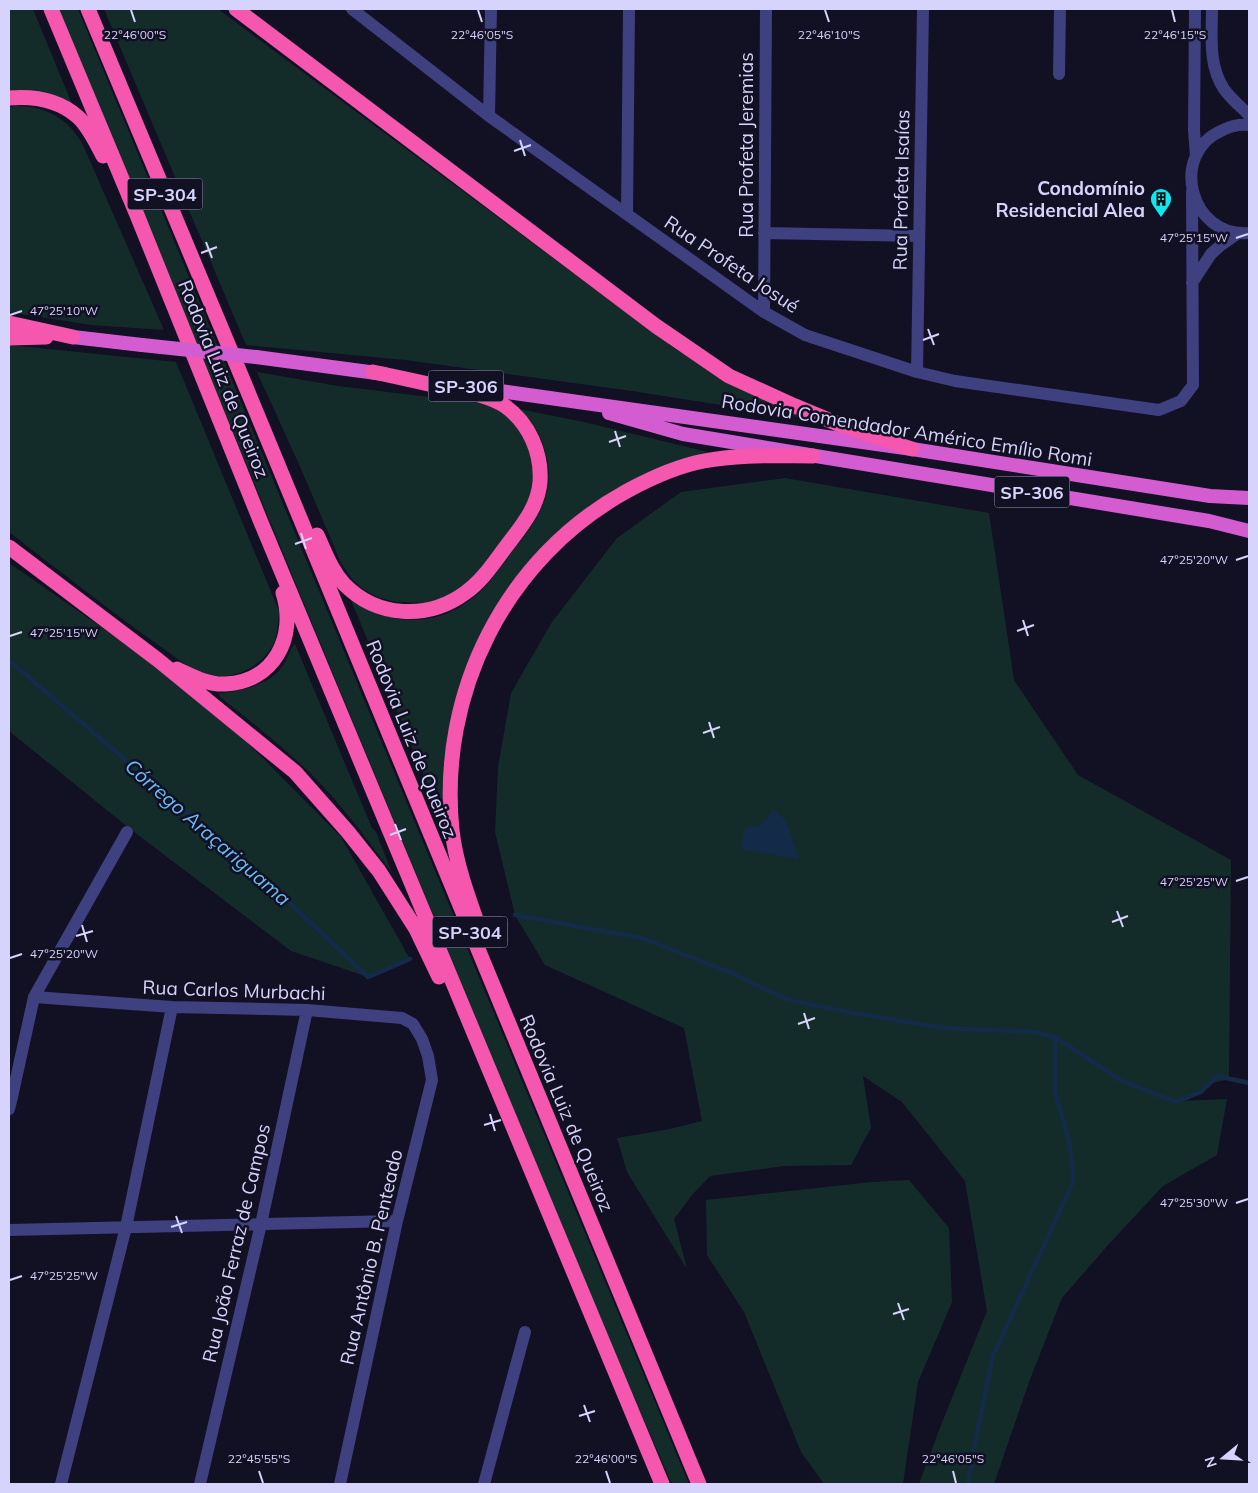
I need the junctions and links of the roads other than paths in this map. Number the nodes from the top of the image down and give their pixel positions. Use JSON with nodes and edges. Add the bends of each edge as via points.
{"nodes":[{"id":1,"x":51,"y":9,"type":"edge"},
{"id":2,"x":88,"y":9,"type":"edge"},
{"id":3,"x":236,"y":9,"type":"edge"},
{"id":4,"x":352,"y":9,"type":"edge"},
{"id":5,"x":490,"y":9,"type":"edge"},
{"id":6,"x":629,"y":9,"type":"edge"},
{"id":7,"x":766,"y":9,"type":"edge"},
{"id":8,"x":923,"y":9,"type":"edge"},
{"id":9,"x":1060,"y":9,"type":"edge"},
{"id":10,"x":1195,"y":9,"type":"edge"},
{"id":11,"x":1212,"y":9,"type":"edge"},
{"id":12,"x":1059,"y":74,"type":"dead end"},
{"id":13,"x":9,"y":98,"type":"edge"},
{"id":14,"x":1249,"y":115,"type":"edge"},
{"id":15,"x":489,"y":116,"type":"junction"},
{"id":16,"x":1249,"y":125,"type":"edge"},
{"id":17,"x":1196,"y":156,"type":"junction"},
{"id":18,"x":1192,"y":192,"type":"junction"},
{"id":19,"x":627,"y":214,"type":"junction"},
{"id":20,"x":137,"y":215,"type":"junction"},
{"id":21,"x":764,"y":233,"type":"junction"},
{"id":22,"x":1245,"y":234,"type":"edge"},
{"id":23,"x":918,"y":236,"type":"junction"},
{"id":24,"x":1192,"y":283,"type":"junction"},
{"id":25,"x":764,"y":312,"type":"junction"},
{"id":26,"x":9,"y":323,"type":"edge"},
{"id":27,"x":73,"y":337,"type":"junction"},
{"id":28,"x":9,"y":338,"type":"edge"},
{"id":29,"x":373,"y":372,"type":"junction"},
{"id":30,"x":917,"y":372,"type":"junction"},
{"id":31,"x":243,"y":380,"type":"junction"},
{"id":32,"x":559,"y":400,"type":"junction"},
{"id":33,"x":912,"y":449,"type":"junction"},
{"id":34,"x":813,"y":456,"type":"junction"},
{"id":35,"x":1249,"y":498,"type":"edge"},
{"id":36,"x":260,"y":520,"type":"junction"},
{"id":37,"x":1249,"y":532,"type":"edge"},
{"id":38,"x":9,"y":547,"type":"edge"},
{"id":39,"x":158,"y":660,"type":"junction"},
{"id":40,"x":127,"y":832,"type":"dead end"},
{"id":41,"x":34,"y":997,"type":"junction"},
{"id":42,"x":172,"y":1007,"type":"junction"},
{"id":43,"x":307,"y":1010,"type":"junction"},
{"id":44,"x":422,"y":1039,"type":"joint"},
{"id":45,"x":530,"y":1077,"type":"junction"},
{"id":46,"x":10,"y":1101,"type":"edge"},
{"id":47,"x":549,"y":1216,"type":"junction"},
{"id":48,"x":397,"y":1221,"type":"junction"},
{"id":49,"x":261,"y":1224,"type":"junction"},
{"id":50,"x":126,"y":1227,"type":"junction"},
{"id":51,"x":9,"y":1230,"type":"edge"},
{"id":52,"x":525,"y":1332,"type":"dead end"},
{"id":53,"x":61,"y":1484,"type":"edge"},
{"id":54,"x":200,"y":1484,"type":"edge"},
{"id":55,"x":340,"y":1484,"type":"edge"},
{"id":56,"x":484,"y":1484,"type":"edge"},
{"id":57,"x":662,"y":1484,"type":"edge"},
{"id":58,"x":699,"y":1484,"type":"edge"}],
"edges":[{"from":1,"to":20,"type":"highway","name":"Rodovia Luiz de Queiroz","number":"SP-304"},
{"from":2,"to":31,"type":"highway","name":"Rodovia Luiz de Queiroz","number":"SP-304"},
{"from":3,"to":33,"type":"highway","via":[[656,326],[729,376],[843,426]]},
{"from":4,"to":15,"type":"street","name":"Rua Profeta Josué"},
{"from":5,"to":15,"type":"street"},
{"from":6,"to":19,"type":"street"},
{"from":7,"to":21,"type":"street","name":"Rua Profeta Jeremias"},
{"from":8,"to":23,"type":"street","name":"Rua Profeta Isaías"},
{"from":9,"to":12,"type":"street"},
{"from":10,"to":17,"type":"street"},
{"from":11,"to":14,"type":"street","via":[[1215,72],[1225,90]]},
{"from":13,"to":20,"type":"highway","via":[[42,99],[61,105],[79,118]]},
{"from":15,"to":19,"type":"street","name":"Rua Profeta Josué"},
{"from":16,"to":17,"type":"street","via":[[1230,126],[1216,132]]},
{"from":17,"to":18,"type":"street","name":"Rua Profeta Josué","via":[[1191,173]]},
{"from":18,"to":22,"type":"street","via":[[1209,220],[1226,230]]},
{"from":18,"to":24,"type":"street","name":"Rua Profeta Josué","via":[[1189,237]]},
{"from":19,"to":25,"type":"street","name":"Rua Profeta Josué"},
{"from":20,"to":36,"type":"highway","name":"Rodovia Luiz de Queiroz","number":"SP-304"},
{"from":21,"to":23,"type":"street"},
{"from":21,"to":25,"type":"street","name":"Rua Profeta Jeremias"},
{"from":22,"to":24,"type":"street","via":[[1221,245],[1211,254]]},
{"from":23,"to":30,"type":"street","name":"Rua Profeta Isaías"},
{"from":24,"to":30,"type":"street","name":"Rua Profeta Josué","via":[[1193,385],[1181,401],[1159,410],[955,381]]},
{"from":25,"to":30,"type":"street","name":"Rua Profeta Josué","via":[[806,335]]},
{"from":26,"to":27,"type":"highway"},
{"from":27,"to":28,"type":"highway"},
{"from":27,"to":29,"type":"highway","name":"Rodovia Comendador Américo Emílio Romi","number":"SP-306","bridge":true},
{"from":29,"to":31,"type":"highway","via":[[482,396],[503,405],[518,417],[530,434],[540,459],[535,505],[523,525],[483,578],[466,593],[432,610],[404,612],[376,606],[344,584],[332,568]]},
{"from":29,"to":32,"type":"highway","name":"Rodovia Comendador Américo Emílio Romi","number":"SP-306"},
{"from":31,"to":45,"type":"highway","name":"Rodovia Luiz de Queiroz","number":"SP-304"},
{"from":32,"to":33,"type":"highway","name":"Rodovia Comendador Américo Emílio Romi","number":"SP-306"},
{"from":32,"to":34,"type":"highway","name":"Rodovia Comendador Américo Emílio Romi","number":"SP-306","via":[[683,434]]},
{"from":33,"to":35,"type":"highway","name":"Rodovia Comendador Américo Emílio Romi","number":"SP-306","via":[[1210,496]]},
{"from":34,"to":37,"type":"highway","name":"Rodovia Comendador Américo Emílio Romi","number":"SP-306","via":[[1209,521]]},
{"from":34,"to":45,"type":"highway","via":[[705,460],[662,474],[620,495],[569,531],[536,564],[511,596],[485,640],[455,731],[450,772],[452,832],[470,902]]},
{"from":36,"to":39,"type":"highway","via":[[286,605],[286,630],[273,661],[255,676],[225,684],[197,679]]},
{"from":36,"to":47,"type":"highway","name":"Rodovia Luiz de Queiroz","number":"SP-304"},
{"from":38,"to":39,"type":"highway"},
{"from":39,"to":47,"type":"highway","via":[[295,772],[379,871],[416,929]]},
{"from":40,"to":41,"type":"street"},
{"from":41,"to":42,"type":"street","name":"Rua Carlos Murbachi"},
{"from":41,"to":46,"type":"street"},
{"from":42,"to":43,"type":"street","name":"Rua Carlos Murbachi"},
{"from":42,"to":50,"type":"street"},
{"from":43,"to":44,"type":"street","name":"Rua Carlos Murbachi","via":[[402,1018],[413,1024]]},
{"from":43,"to":49,"type":"street","name":"Rua João Ferraz de Campos"},
{"from":44,"to":48,"type":"street","name":"Rua Antônio B. Penteado","via":[[432,1080]]},
{"from":45,"to":58,"type":"highway","name":"Rodovia Luiz de Queiroz","number":"SP-304"},
{"from":47,"to":57,"type":"highway","name":"Rodovia Luiz de Queiroz","number":"SP-304"},
{"from":48,"to":49,"type":"street"},
{"from":48,"to":55,"type":"street","name":"Rua Antônio B. Penteado"},
{"from":49,"to":50,"type":"street"},
{"from":49,"to":54,"type":"street","name":"Rua João Ferraz de Campos"},
{"from":50,"to":51,"type":"street"},
{"from":50,"to":53,"type":"street"},
{"from":52,"to":56,"type":"street"}]}
